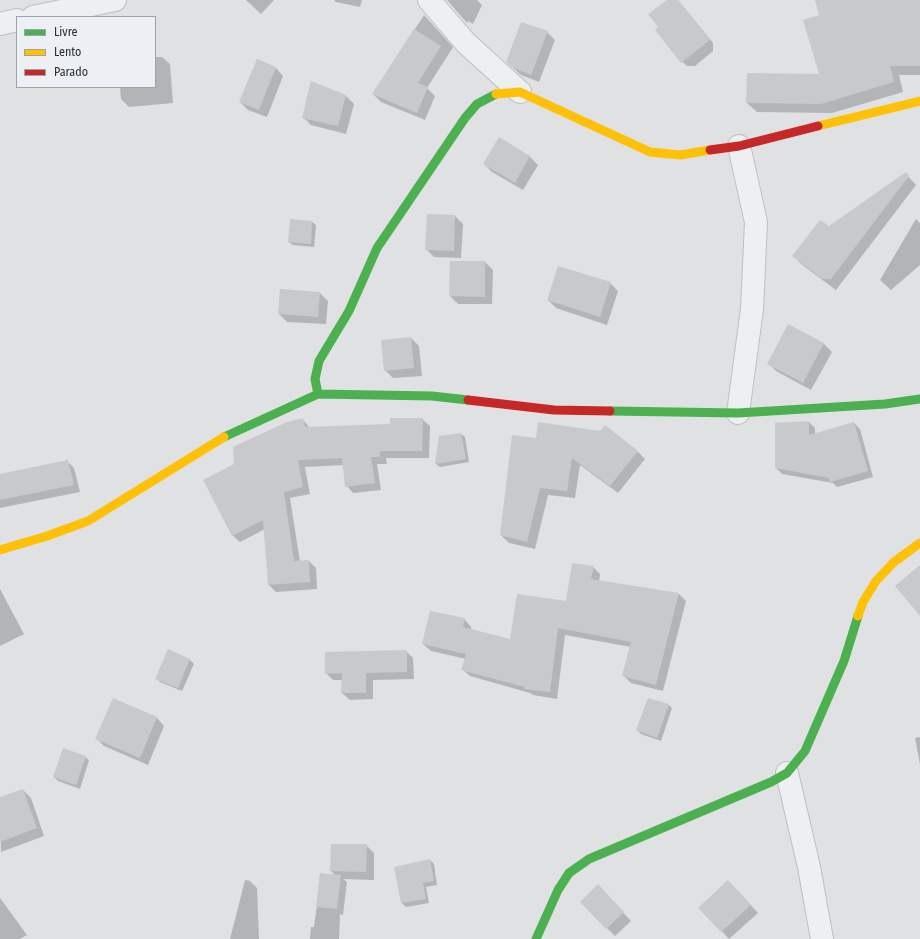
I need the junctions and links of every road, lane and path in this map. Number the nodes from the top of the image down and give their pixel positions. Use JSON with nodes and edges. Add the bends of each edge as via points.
{"nodes":[{"id":1,"x":115,"y":0,"type":"edge"},
{"id":2,"x":429,"y":0,"type":"edge"},
{"id":3,"x":38,"y":16,"type":"edge"},
{"id":4,"x":16,"y":20,"type":"edge"},
{"id":5,"x":0,"y":24,"type":"edge"},
{"id":6,"x":520,"y":92,"type":"junction"},
{"id":7,"x":920,"y":101,"type":"edge"},
{"id":8,"x":739,"y":146,"type":"junction"},
{"id":9,"x":318,"y":394,"type":"junction"},
{"id":10,"x":920,"y":399,"type":"edge"},
{"id":11,"x":738,"y":413,"type":"junction"},
{"id":12,"x":920,"y":543,"type":"edge"},
{"id":13,"x":0,"y":550,"type":"edge"},
{"id":14,"x":787,"y":773,"type":"junction"},
{"id":15,"x":536,"y":939,"type":"edge"},
{"id":16,"x":822,"y":939,"type":"edge"}],
"edges":[{"from":1,"to":3,"type":"street"},
{"from":2,"to":6,"type":"street","via":[[466,43]]},
{"from":4,"to":5,"type":"street"},
{"from":6,"to":8,"type":"street","via":[[650,152],[680,155]]},
{"from":6,"to":9,"type":"street","via":[[494,94],[477,104],[377,248],[349,311],[319,361],[315,379]]},
{"from":7,"to":8,"type":"street"},
{"from":8,"to":11,"type":"street","via":[[756,222],[752,308]]},
{"from":9,"to":11,"type":"street","via":[[432,396],[554,410]]},
{"from":9,"to":13,"type":"street","via":[[223,438],[88,521]]},
{"from":10,"to":11,"type":"street","via":[[885,404]]},
{"from":12,"to":14,"type":"street","via":[[894,562],[876,581],[863,602],[844,661],[805,752]]},
{"from":14,"to":15,"type":"street","via":[[589,859],[570,874],[558,890]]},
{"from":14,"to":16,"type":"street","via":[[809,866]]}]}
